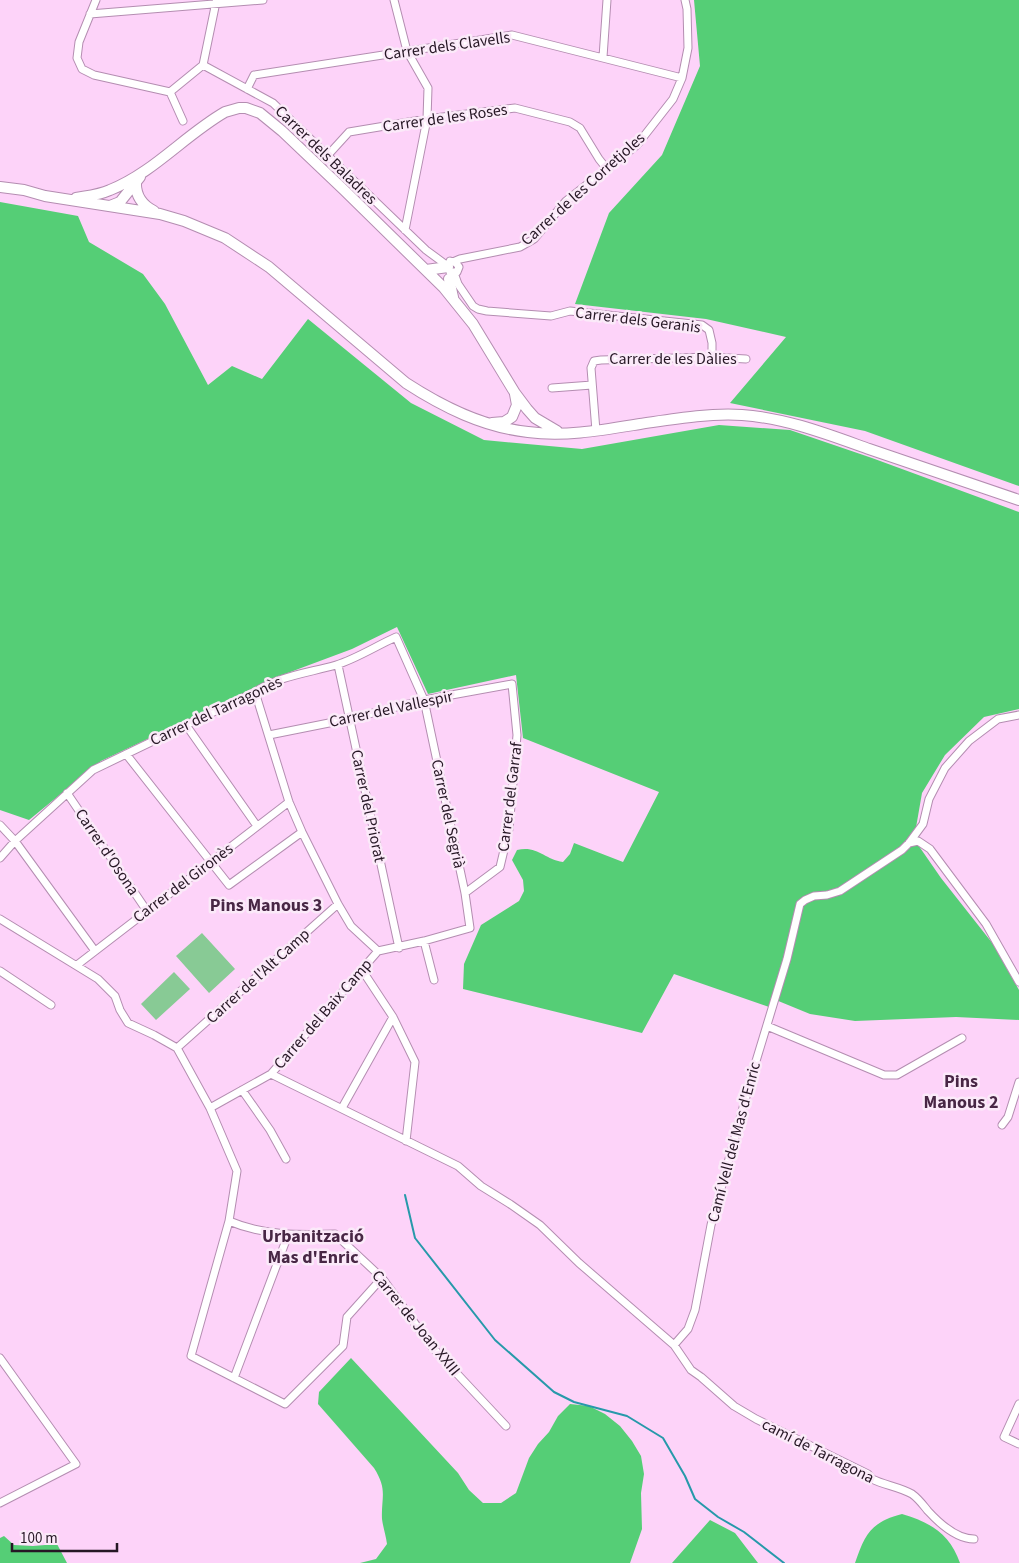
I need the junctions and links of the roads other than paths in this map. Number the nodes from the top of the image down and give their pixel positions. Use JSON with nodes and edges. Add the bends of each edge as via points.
{"nodes":[{"id":1,"x":96,"y":0,"type":"edge"},
{"id":2,"x":263,"y":0,"type":"edge"},
{"id":3,"x":394,"y":0,"type":"edge"},
{"id":4,"x":607,"y":0,"type":"edge"},
{"id":5,"x":685,"y":0,"type":"edge"},
{"id":6,"x":216,"y":2,"type":"edge"},
{"id":7,"x":90,"y":14,"type":"junction"},
{"id":8,"x":407,"y":51,"type":"junction"},
{"id":9,"x":603,"y":57,"type":"junction"},
{"id":10,"x":204,"y":65,"type":"junction"},
{"id":11,"x":682,"y":78,"type":"junction"},
{"id":12,"x":247,"y":89,"type":"junction"},
{"id":13,"x":170,"y":92,"type":"junction"},
{"id":14,"x":427,"y":119,"type":"junction"},
{"id":15,"x":183,"y":121,"type":"dead end"},
{"id":16,"x":328,"y":155,"type":"junction"},
{"id":17,"x":147,"y":169,"type":"junction"},
{"id":18,"x":607,"y":169,"type":"junction"},
{"id":19,"x":136,"y":181,"type":"junction"},
{"id":20,"x":0,"y":187,"type":"edge"},
{"id":21,"x":0,"y":194,"type":"edge"},
{"id":22,"x":46,"y":196,"type":"junction"},
{"id":23,"x":69,"y":200,"type":"junction"},
{"id":24,"x":110,"y":206,"type":"junction"},
{"id":25,"x":160,"y":214,"type":"junction"},
{"id":26,"x":405,"y":230,"type":"junction"},
{"id":27,"x":450,"y":268,"type":"junction"},
{"id":28,"x":426,"y":270,"type":"junction"},
{"id":29,"x":437,"y":281,"type":"junction"},
{"id":30,"x":454,"y":299,"type":"junction"},
{"id":31,"x":712,"y":358,"type":"junction"},
{"id":32,"x":746,"y":359,"type":"dead end"},
{"id":33,"x":592,"y":385,"type":"junction"},
{"id":34,"x":552,"y":388,"type":"dead end"},
{"id":35,"x":515,"y":393,"type":"junction"},
{"id":36,"x":529,"y":411,"type":"junction"},
{"id":37,"x":514,"y":414,"type":"junction"},
{"id":38,"x":489,"y":424,"type":"junction"},
{"id":39,"x":521,"y":430,"type":"junction"},
{"id":40,"x":596,"y":431,"type":"junction"},
{"id":41,"x":561,"y":433,"type":"junction"},
{"id":42,"x":1019,"y":500,"type":"edge"},
{"id":43,"x":338,"y":664,"type":"junction"},
{"id":44,"x":512,"y":684,"type":"joint"},
{"id":45,"x":255,"y":692,"type":"junction"},
{"id":46,"x":424,"y":700,"type":"junction"},
{"id":47,"x":1019,"y":715,"type":"edge"},
{"id":48,"x":349,"y":719,"type":"junction"},
{"id":49,"x":186,"y":725,"type":"junction"},
{"id":50,"x":269,"y":735,"type":"junction"},
{"id":51,"x":126,"y":754,"type":"junction"},
{"id":52,"x":66,"y":793,"type":"junction"},
{"id":53,"x":289,"y":802,"type":"junction"},
{"id":54,"x":0,"y":825,"type":"edge"},
{"id":55,"x":257,"y":826,"type":"junction"},
{"id":56,"x":302,"y":832,"type":"junction"},
{"id":57,"x":14,"y":841,"type":"junction"},
{"id":58,"x":909,"y":843,"type":"junction"},
{"id":59,"x":0,"y":858,"type":"edge"},
{"id":60,"x":210,"y":862,"type":"junction"},
{"id":61,"x":465,"y":893,"type":"junction"},
{"id":62,"x":338,"y":904,"type":"junction"},
{"id":63,"x":147,"y":911,"type":"junction"},
{"id":64,"x":0,"y":920,"type":"edge"},
{"id":65,"x":470,"y":928,"type":"joint"},
{"id":66,"x":424,"y":941,"type":"junction"},
{"id":67,"x":399,"y":948,"type":"junction"},
{"id":68,"x":95,"y":951,"type":"junction"},
{"id":69,"x":378,"y":951,"type":"junction"},
{"id":70,"x":77,"y":965,"type":"junction"},
{"id":71,"x":362,"y":970,"type":"junction"},
{"id":72,"x":0,"y":971,"type":"edge"},
{"id":73,"x":434,"y":980,"type":"dead end"},
{"id":74,"x":1019,"y":982,"type":"edge"},
{"id":75,"x":51,"y":1004,"type":"dead end"},
{"id":76,"x":393,"y":1017,"type":"junction"},
{"id":77,"x":767,"y":1026,"type":"junction"},
{"id":78,"x":962,"y":1038,"type":"dead end"},
{"id":79,"x":177,"y":1048,"type":"junction"},
{"id":80,"x":271,"y":1074,"type":"junction"},
{"id":81,"x":1019,"y":1082,"type":"edge"},
{"id":82,"x":242,"y":1090,"type":"junction"},
{"id":83,"x":210,"y":1108,"type":"junction"},
{"id":84,"x":342,"y":1108,"type":"junction"},
{"id":85,"x":1002,"y":1125,"type":"dead end"},
{"id":86,"x":406,"y":1141,"type":"junction"},
{"id":87,"x":286,"y":1159,"type":"dead end"},
{"id":88,"x":230,"y":1221,"type":"junction"},
{"id":89,"x":288,"y":1235,"type":"junction"},
{"id":90,"x":382,"y":1278,"type":"junction"},
{"id":91,"x":674,"y":1345,"type":"junction"},
{"id":92,"x":0,"y":1358,"type":"edge"},
{"id":93,"x":234,"y":1378,"type":"junction"},
{"id":94,"x":1019,"y":1404,"type":"edge"},
{"id":95,"x":506,"y":1426,"type":"dead end"},
{"id":96,"x":1019,"y":1444,"type":"edge"},
{"id":97,"x":0,"y":1503,"type":"edge"},
{"id":98,"x":974,"y":1539,"type":"dead end"}],
"edges":[{"from":1,"to":7,"type":"street"},
{"from":2,"to":6,"type":"street"},
{"from":3,"to":8,"type":"street"},
{"from":4,"to":9,"type":"street"},
{"from":5,"to":11,"type":"street","name":"Carrer de les Corretjoles","via":[[688,48]]},
{"from":6,"to":7,"type":"street"},
{"from":6,"to":10,"type":"street"},
{"from":7,"to":13,"type":"street","via":[[76,58],[82,69],[94,75]]},
{"from":8,"to":9,"type":"street","name":"Carrer dels Clavells","via":[[512,35]]},
{"from":8,"to":12,"type":"street","name":"Carrer dels Clavells","via":[[254,75]]},
{"from":8,"to":14,"type":"street","via":[[428,88]]},
{"from":9,"to":11,"type":"street","name":"Carrer dels Clavells"},
{"from":10,"to":12,"type":"street","name":"Carrer dels Baladres"},
{"from":10,"to":13,"type":"street"},
{"from":11,"to":18,"type":"street","name":"Carrer de les Corretjoles","via":[[674,99],[637,145]]},
{"from":12,"to":16,"type":"street","name":"Carrer dels Baladres","via":[[272,103]]},
{"from":13,"to":15,"type":"street"},
{"from":14,"to":16,"type":"street","name":"Carrer de les Roses","via":[[349,132]]},
{"from":14,"to":18,"type":"street","name":"Carrer de les Roses","via":[[515,108],[570,122],[580,128]]},
{"from":14,"to":26,"type":"street"},
{"from":16,"to":26,"type":"street","name":"Carrer dels Baladres"},
{"from":17,"to":19,"type":"main road"},
{"from":17,"to":23,"type":"main road","via":[[108,191]]},
{"from":17,"to":28,"type":"main road","via":[[225,112],[239,108],[253,110],[268,118]]},
{"from":18,"to":27,"type":"street","name":"Carrer de les Corretjoles","via":[[566,201],[534,238],[520,247],[468,258]]},
{"from":19,"to":24,"type":"main road","via":[[120,202]]},
{"from":19,"to":25,"type":"main road","via":[[140,200],[147,208]]},
{"from":20,"to":22,"type":"main road"},
{"from":21,"to":22,"type":"main road"},
{"from":22,"to":23,"type":"main road"},
{"from":23,"to":24,"type":"main road"},
{"from":24,"to":25,"type":"main road"},
{"from":25,"to":38,"type":"main road","via":[[202,227],[244,248],[406,383],[451,410]]},
{"from":26,"to":27,"type":"street","name":"Carrer dels Baladres"},
{"from":27,"to":28,"type":"main road"},
{"from":27,"to":29,"type":"main road"},
{"from":27,"to":30,"type":"main road"},
{"from":27,"to":31,"type":"street","name":"Carrer dels Geranis","via":[[473,306],[486,312],[551,316],[570,311],[702,325],[709,330]]},
{"from":28,"to":29,"type":"main road"},
{"from":29,"to":30,"type":"main road"},
{"from":30,"to":35,"type":"main road"},
{"from":31,"to":32,"type":"street","name":"Carrer de les Dàlies"},
{"from":31,"to":33,"type":"street","name":"Carrer de les Dàlies","via":[[594,361]]},
{"from":33,"to":34,"type":"street","name":"Carrer de les Dàlies"},
{"from":33,"to":40,"type":"street","name":"Carrer de les Dàlies"},
{"from":35,"to":36,"type":"main road"},
{"from":35,"to":37,"type":"main road","via":[[517,405]]},
{"from":36,"to":37,"type":"main road","via":[[519,408]]},
{"from":36,"to":39,"type":"main road","via":[[530,422]]},
{"from":36,"to":41,"type":"main road","via":[[543,424]]},
{"from":37,"to":38,"type":"main road","via":[[504,422]]},
{"from":37,"to":39,"type":"main road","via":[[514,423]]},
{"from":38,"to":39,"type":"main road"},
{"from":39,"to":41,"type":"main road"},
{"from":40,"to":41,"type":"main road"},
{"from":40,"to":42,"type":"main road","via":[[697,416],[742,415],[775,420],[814,429]]},
{"from":43,"to":45,"type":"street","name":"Carrer del Tarragonès","via":[[297,674]]},
{"from":43,"to":46,"type":"street","name":"Carrer del Tarragonès","via":[[396,637]]},
{"from":43,"to":48,"type":"street","name":"Carrer del Priorat"},
{"from":44,"to":46,"type":"street","name":"Carrer del Vallespir"},
{"from":44,"to":61,"type":"street","name":"Carrer del Garraf","via":[[517,735],[509,829],[500,867]]},
{"from":45,"to":49,"type":"street","name":"Carrer del Tarragonès"},
{"from":45,"to":50,"type":"street"},
{"from":46,"to":48,"type":"street","name":"Carrer del Vallespir"},
{"from":46,"to":61,"type":"street","name":"Carrer del Segrià"},
{"from":47,"to":58,"type":"street","name":"Camí Vell del Mas d'Enric","via":[[998,719],[969,741],[945,768],[929,799],[923,824]]},
{"from":48,"to":50,"type":"street","name":"Carrer del Vallespir"},
{"from":48,"to":67,"type":"street","name":"Carrer del Priorat"},
{"from":49,"to":51,"type":"street","name":"Carrer del Tarragonès"},
{"from":49,"to":55,"type":"street"},
{"from":50,"to":53,"type":"street"},
{"from":51,"to":52,"type":"street","name":"Carrer del Tarragonès","via":[[93,770]]},
{"from":51,"to":60,"type":"street"},
{"from":52,"to":57,"type":"street","name":"Carrer del Tarragonès"},
{"from":52,"to":63,"type":"street","name":"Carrer d'Osona"},
{"from":53,"to":55,"type":"street","name":"Carrer del Gironès"},
{"from":53,"to":56,"type":"street"},
{"from":54,"to":57,"type":"street"},
{"from":55,"to":60,"type":"street","name":"Carrer del Gironès"},
{"from":56,"to":60,"type":"street","via":[[229,885]]},
{"from":56,"to":62,"type":"street"},
{"from":57,"to":59,"type":"street","name":"Carrer del Tarragonès"},
{"from":57,"to":68,"type":"street"},
{"from":58,"to":74,"type":"street","via":[[918,841],[930,849],[986,924]]},
{"from":58,"to":77,"type":"street","name":"Camí Vell del Mas d'Enric","via":[[840,892],[814,896],[800,904],[788,959]]},
{"from":60,"to":63,"type":"street","name":"Carrer del Gironès"},
{"from":61,"to":65,"type":"street","name":"Carrer del Segrià"},
{"from":62,"to":69,"type":"street","via":[[351,926]]},
{"from":62,"to":79,"type":"street","name":"Carrer de l'Alt Camp"},
{"from":63,"to":68,"type":"street","name":"Carrer del Gironès"},
{"from":64,"to":70,"type":"street"},
{"from":65,"to":66,"type":"street","name":"Carrer del Baix Camp"},
{"from":66,"to":67,"type":"street","name":"Carrer del Baix Camp"},
{"from":66,"to":73,"type":"street"},
{"from":67,"to":69,"type":"street","name":"Carrer del Baix Camp"},
{"from":68,"to":70,"type":"street","name":"Carrer del Gironès"},
{"from":69,"to":71,"type":"street","name":"Carrer del Baix Camp"},
{"from":70,"to":79,"type":"street","via":[[116,996],[128,1023]]},
{"from":71,"to":76,"type":"street"},
{"from":71,"to":80,"type":"street","name":"Carrer del Baix Camp"},
{"from":72,"to":75,"type":"street"},
{"from":76,"to":84,"type":"street"},
{"from":76,"to":86,"type":"street","via":[[415,1062]]},
{"from":77,"to":78,"type":"street","via":[[884,1075],[897,1075]]},
{"from":77,"to":91,"type":"street","name":"Camí Vell del Mas d'Enric","via":[[711,1226],[695,1310],[688,1330]]},
{"from":79,"to":83,"type":"street"},
{"from":80,"to":82,"type":"street","name":"Carrer del Baix Camp"},
{"from":80,"to":84,"type":"street"},
{"from":81,"to":85,"type":"street","via":[[1008,1117]]},
{"from":82,"to":83,"type":"street","name":"Carrer del Baix Camp"},
{"from":82,"to":87,"type":"street"},
{"from":83,"to":88,"type":"street","via":[[237,1171]]},
{"from":84,"to":86,"type":"street"},
{"from":86,"to":91,"type":"street","via":[[458,1166],[481,1186],[540,1225]]},
{"from":88,"to":89,"type":"street","name":"Carrer de Joan XXIII"},
{"from":88,"to":93,"type":"street","via":[[191,1356]]},
{"from":89,"to":90,"type":"street","name":"Carrer de Joan XXIII","via":[[335,1234]]},
{"from":89,"to":93,"type":"street"},
{"from":90,"to":93,"type":"street","via":[[347,1317],[343,1346],[285,1404]]},
{"from":90,"to":95,"type":"street","name":"Carrer de Joan XXIII","via":[[432,1347]]},
{"from":91,"to":98,"type":"street","name":"camí de Tarragona","via":[[691,1370],[734,1406],[868,1474],[872,1479],[912,1494],[957,1535]]},
{"from":92,"to":97,"type":"street","via":[[76,1464]]},
{"from":94,"to":96,"type":"street","via":[[1004,1437]]}]}
